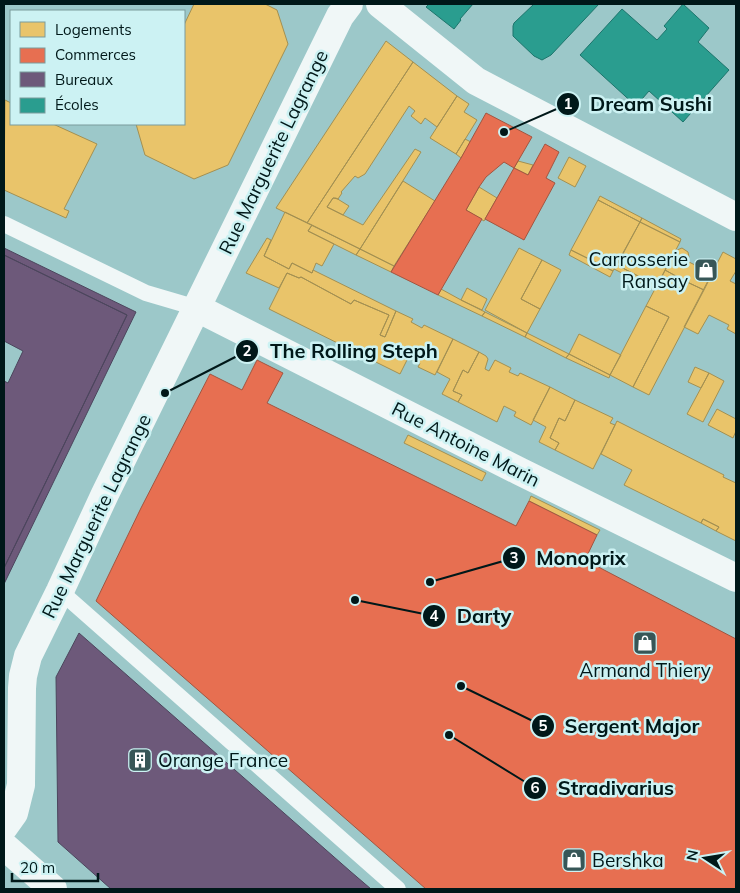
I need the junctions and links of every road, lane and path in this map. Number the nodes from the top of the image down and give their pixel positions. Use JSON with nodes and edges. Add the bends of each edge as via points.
{"nodes":[{"id":1,"x":349,"y":4,"type":"edge"},
{"id":2,"x":380,"y":4,"type":"edge"},
{"id":3,"x":736,"y":217,"type":"edge"},
{"id":4,"x":4,"y":224,"type":"edge"},
{"id":5,"x":197,"y":308,"type":"junction"},
{"id":6,"x":736,"y":578,"type":"edge"},
{"id":7,"x":60,"y":591,"type":"junction"},
{"id":8,"x":4,"y":827,"type":"edge"},
{"id":9,"x":4,"y":846,"type":"edge"},
{"id":10,"x":52,"y":889,"type":"edge"},
{"id":11,"x":398,"y":889,"type":"edge"}],
"edges":[{"from":1,"to":5,"type":"street","name":"Rue Marguerite Lagrange","via":[[331,34]]},
{"from":2,"to":3,"type":"street","via":[[476,81]]},
{"from":4,"to":5,"type":"lane","via":[[146,293]]},
{"from":5,"to":6,"type":"street","name":"Rue Antoine Marin"},
{"from":5,"to":7,"type":"street","name":"Rue Marguerite Lagrange"},
{"from":7,"to":8,"type":"street","name":"Rue Marguerite Lagrange","via":[[28,656],[23,676],[21,785],[14,812]]},
{"from":7,"to":11,"type":"lane"},
{"from":9,"to":10,"type":"street"}]}
